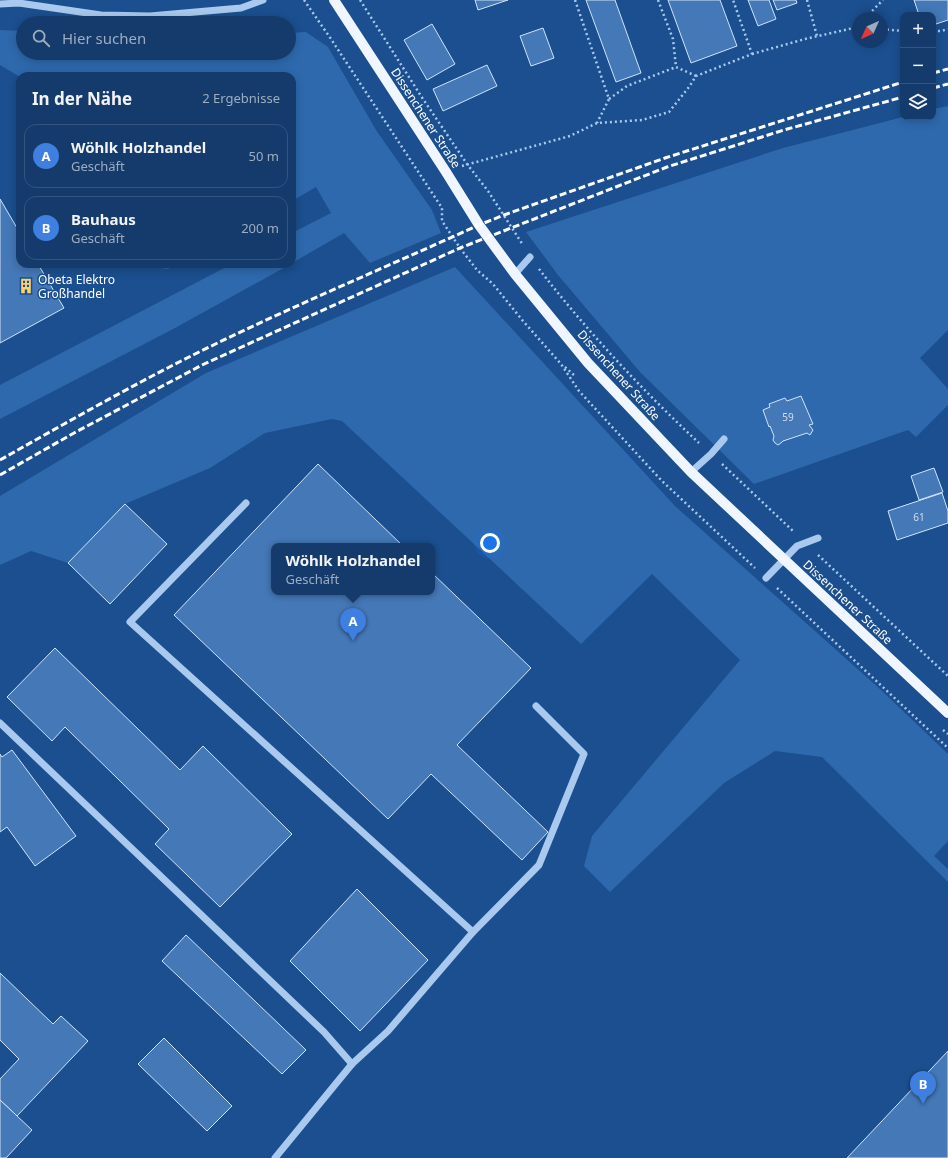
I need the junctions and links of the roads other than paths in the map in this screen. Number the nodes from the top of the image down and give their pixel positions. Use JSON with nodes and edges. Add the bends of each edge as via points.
{"nodes":[{"id":1,"x":263,"y":0,"type":"edge"},
{"id":2,"x":334,"y":0,"type":"edge"},
{"id":3,"x":0,"y":4,"type":"edge"},
{"id":4,"x":530,"y":257,"type":"road end"},
{"id":5,"x":516,"y":274,"type":"junction"},
{"id":6,"x":724,"y":438,"type":"dead end"},
{"id":7,"x":691,"y":472,"type":"junction"},
{"id":8,"x":246,"y":503,"type":"dead end"},
{"id":9,"x":818,"y":538,"type":"dead end"},
{"id":10,"x":784,"y":559,"type":"junction"},
{"id":11,"x":766,"y":578,"type":"road end"},
{"id":12,"x":536,"y":706,"type":"dead end"},
{"id":13,"x":948,"y":713,"type":"edge"},
{"id":14,"x":0,"y":723,"type":"edge"},
{"id":15,"x":473,"y":932,"type":"junction"},
{"id":16,"x":352,"y":1064,"type":"junction"},
{"id":17,"x":275,"y":1158,"type":"edge"}],
"edges":[{"from":1,"to":3,"type":"street","via":[[241,8],[150,16],[101,15],[19,3]]},
{"from":2,"to":5,"type":"main road","name":"Dissenchener Straße","via":[[479,225]]},
{"from":4,"to":5,"type":"street"},
{"from":5,"to":7,"type":"main road","name":"Dissenchener Straße","via":[[588,363]]},
{"from":6,"to":7,"type":"street"},
{"from":7,"to":10,"type":"main road","name":"Dissenchener Straße"},
{"from":8,"to":15,"type":"street","via":[[130,622]]},
{"from":9,"to":10,"type":"street","via":[[797,546]]},
{"from":10,"to":11,"type":"street"},
{"from":10,"to":13,"type":"main road","name":"Dissenchener Straße"},
{"from":12,"to":15,"type":"street","via":[[584,754],[539,865]]},
{"from":14,"to":16,"type":"street","via":[[318,1026]]},
{"from":15,"to":16,"type":"street","via":[[388,1031]]},
{"from":16,"to":17,"type":"street"}]}
